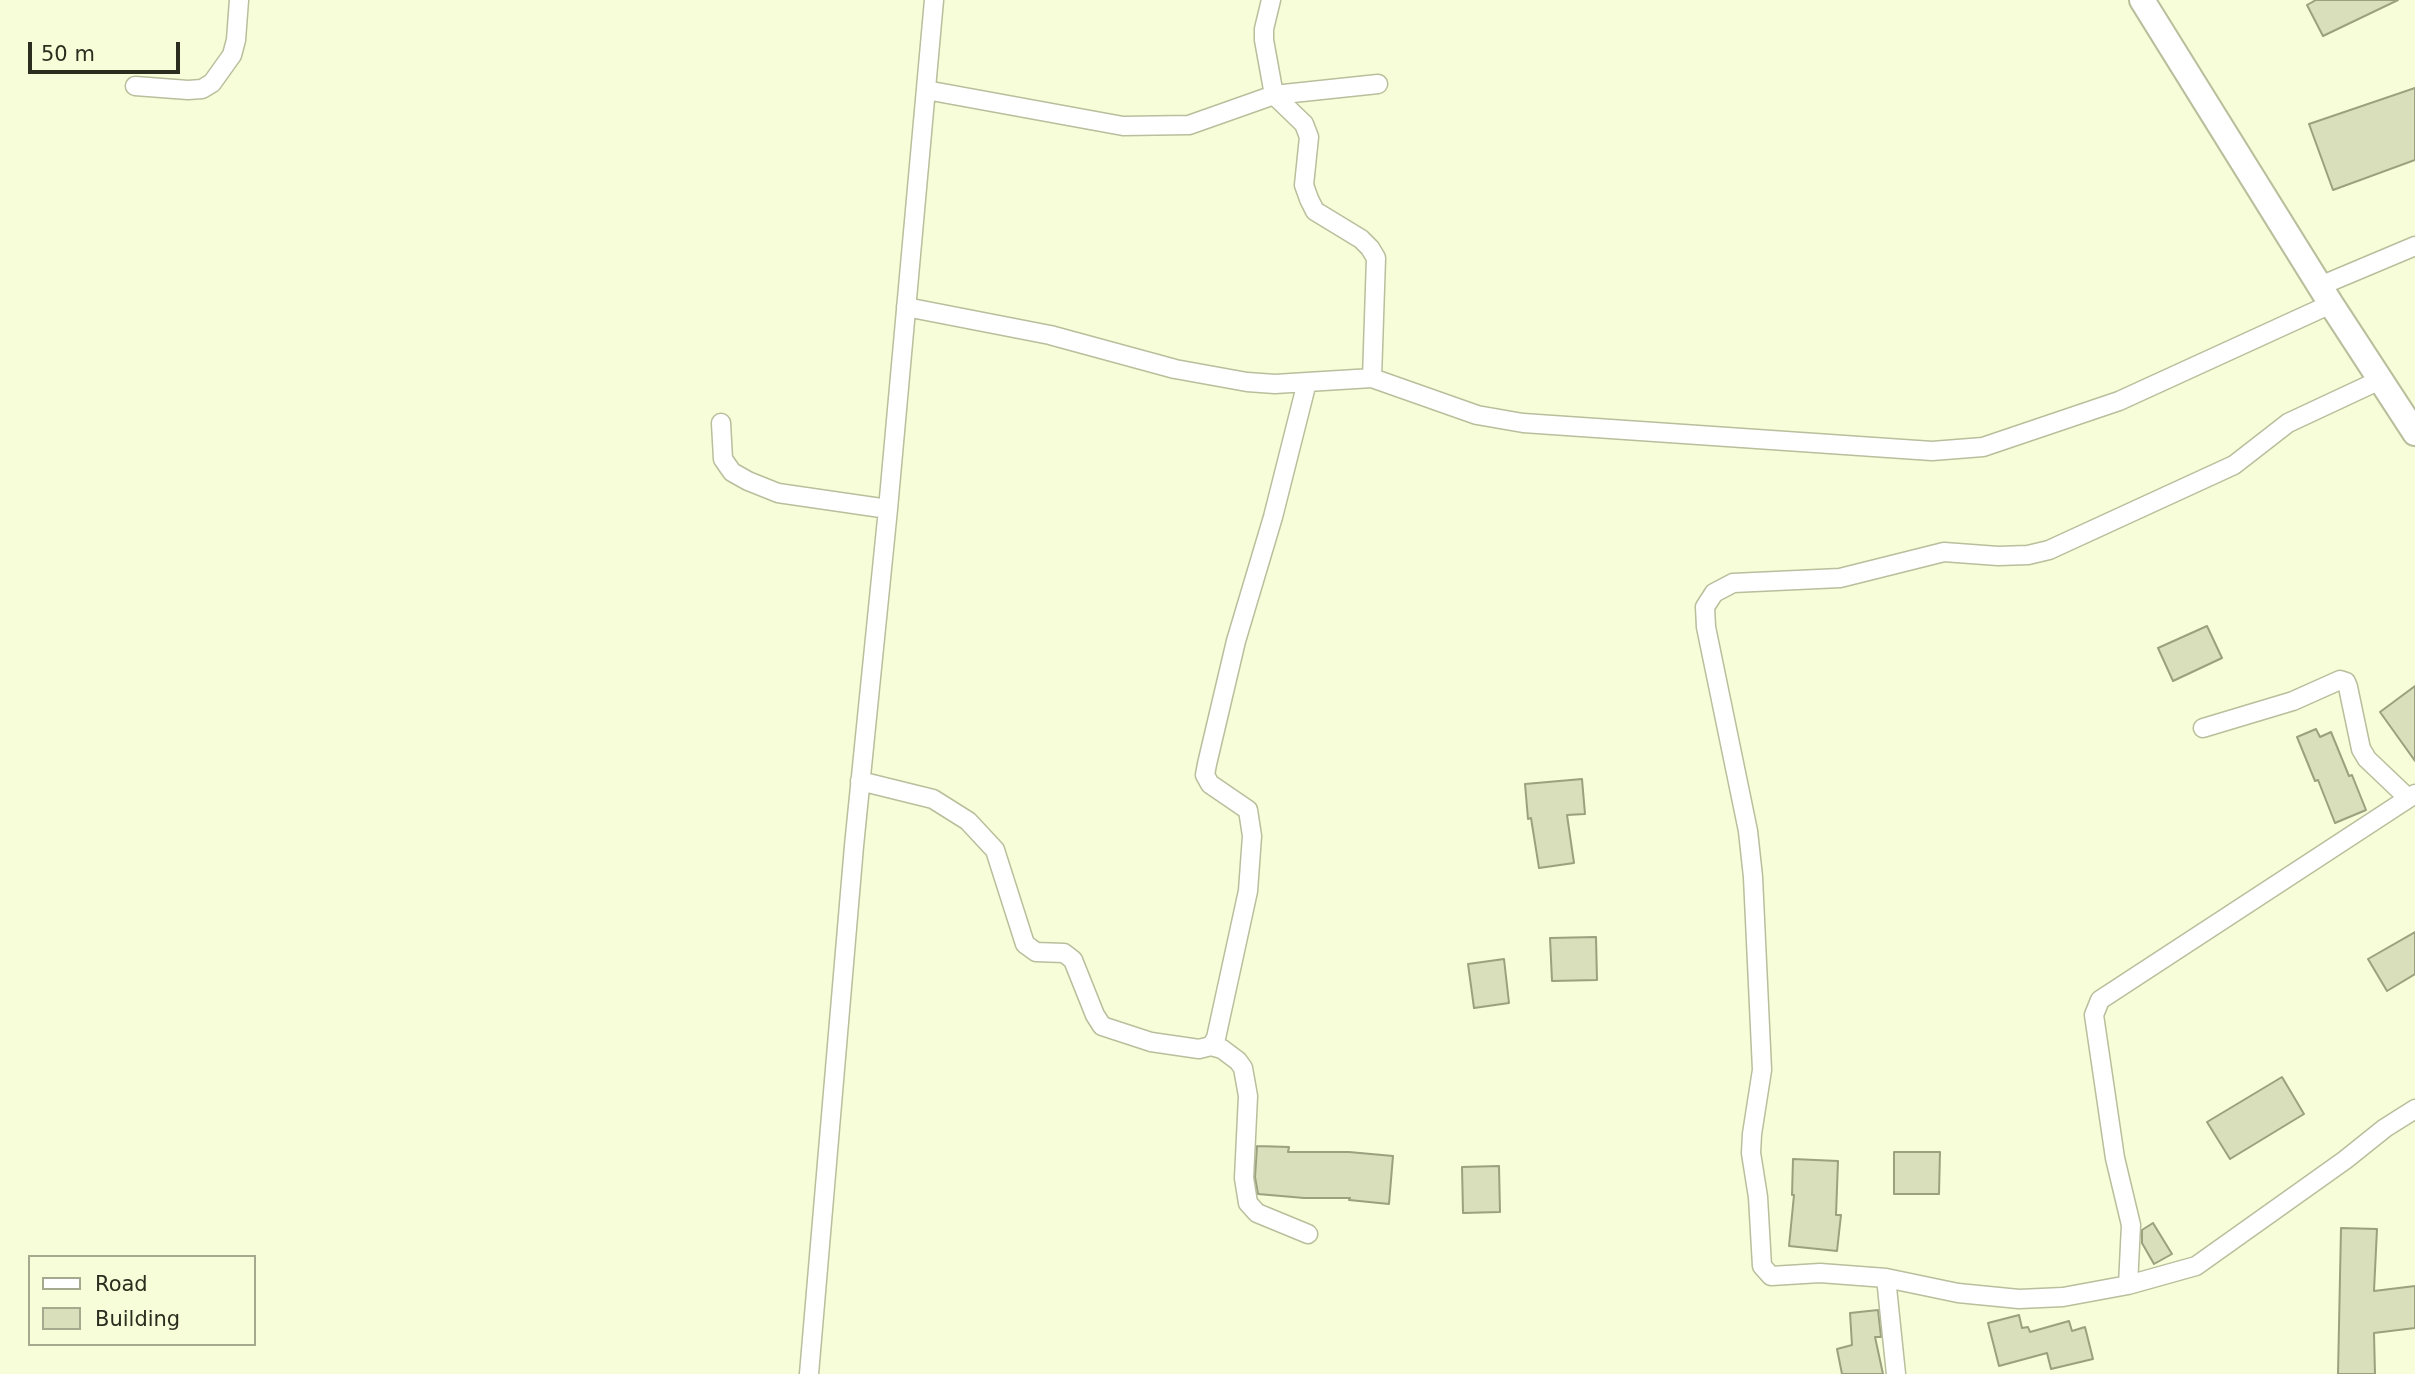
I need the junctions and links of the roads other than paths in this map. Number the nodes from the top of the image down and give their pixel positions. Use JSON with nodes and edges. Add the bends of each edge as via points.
{"nodes":[{"id":1,"x":239,"y":0,"type":"edge"},
{"id":2,"x":934,"y":0,"type":"edge"},
{"id":3,"x":1271,"y":0,"type":"edge"},
{"id":4,"x":2150,"y":2,"type":"edge"},
{"id":5,"x":1378,"y":84,"type":"dead end"},
{"id":6,"x":135,"y":86,"type":"dead end"},
{"id":7,"x":926,"y":90,"type":"junction"},
{"id":8,"x":1275,"y":95,"type":"junction"},
{"id":9,"x":2415,"y":246,"type":"edge"},
{"id":10,"x":2326,"y":295,"type":"junction"},
{"id":11,"x":906,"y":307,"type":"junction"},
{"id":12,"x":1372,"y":379,"type":"junction"},
{"id":13,"x":2380,"y":380,"type":"junction"},
{"id":14,"x":1307,"y":382,"type":"junction"},
{"id":15,"x":721,"y":423,"type":"dead end"},
{"id":16,"x":2415,"y":433,"type":"edge"},
{"id":17,"x":888,"y":509,"type":"junction"},
{"id":18,"x":2203,"y":728,"type":"dead end"},
{"id":19,"x":860,"y":781,"type":"junction"},
{"id":20,"x":2411,"y":796,"type":"edge"},
{"id":21,"x":1211,"y":1046,"type":"junction"},
{"id":22,"x":2415,"y":1109,"type":"edge"},
{"id":23,"x":1308,"y":1234,"type":"dead end"},
{"id":24,"x":1886,"y":1278,"type":"junction"},
{"id":25,"x":2127,"y":1285,"type":"junction"},
{"id":26,"x":809,"y":1374,"type":"edge"},
{"id":27,"x":1896,"y":1374,"type":"edge"}],
"edges":[{"from":1,"to":6,"type":"street","via":[[232,55],[212,83],[188,90]]},
{"from":2,"to":7,"type":"street"},
{"from":3,"to":8,"type":"street","via":[[1264,40]]},
{"from":4,"to":10,"type":"main road"},
{"from":5,"to":8,"type":"street"},
{"from":7,"to":8,"type":"street","via":[[1123,126],[1189,125]]},
{"from":7,"to":11,"type":"street"},
{"from":8,"to":12,"type":"street","via":[[1304,124],[1309,137],[1304,185],[1315,211],[1361,239],[1376,258]]},
{"from":9,"to":10,"type":"street"},
{"from":10,"to":12,"type":"street","via":[[2119,401],[1983,447],[1932,452],[1523,423],[1477,415]]},
{"from":10,"to":13,"type":"main road"},
{"from":11,"to":14,"type":"street","via":[[1050,335],[1175,369],[1247,382]]},
{"from":11,"to":17,"type":"street"},
{"from":12,"to":14,"type":"street"},
{"from":13,"to":16,"type":"main road"},
{"from":13,"to":24,"type":"street","via":[[2288,423],[2234,465],[2049,550],[1998,556],[1944,552],[1840,579],[1733,583],[1714,593],[1705,607],[1753,877],[1762,1070],[1751,1153],[1762,1266],[1771,1276],[1820,1273]]},
{"from":14,"to":21,"type":"street","via":[[1236,641],[1205,775],[1210,785],[1248,810],[1252,836],[1248,891]]},
{"from":15,"to":17,"type":"street","via":[[723,459],[732,472],[748,481],[778,493]]},
{"from":17,"to":19,"type":"street"},
{"from":18,"to":20,"type":"street","via":[[2293,701],[2340,680],[2348,687],[2367,759]]},
{"from":19,"to":21,"type":"street","via":[[933,799],[968,821],[995,850],[1025,944],[1036,952],[1064,953],[1073,960],[1102,1026],[1152,1042],[1199,1049]]},
{"from":19,"to":26,"type":"street"},
{"from":20,"to":25,"type":"street","via":[[2100,1000],[2094,1015],[2115,1158],[2131,1226]]},
{"from":21,"to":23,"type":"street","via":[[1230,1054],[1243,1068],[1248,1096],[1244,1178],[1248,1202],[1257,1213]]},
{"from":22,"to":25,"type":"street","via":[[2196,1266]]},
{"from":24,"to":25,"type":"street","via":[[1958,1293],[2018,1299],[2063,1297]]},
{"from":24,"to":27,"type":"street"}]}
